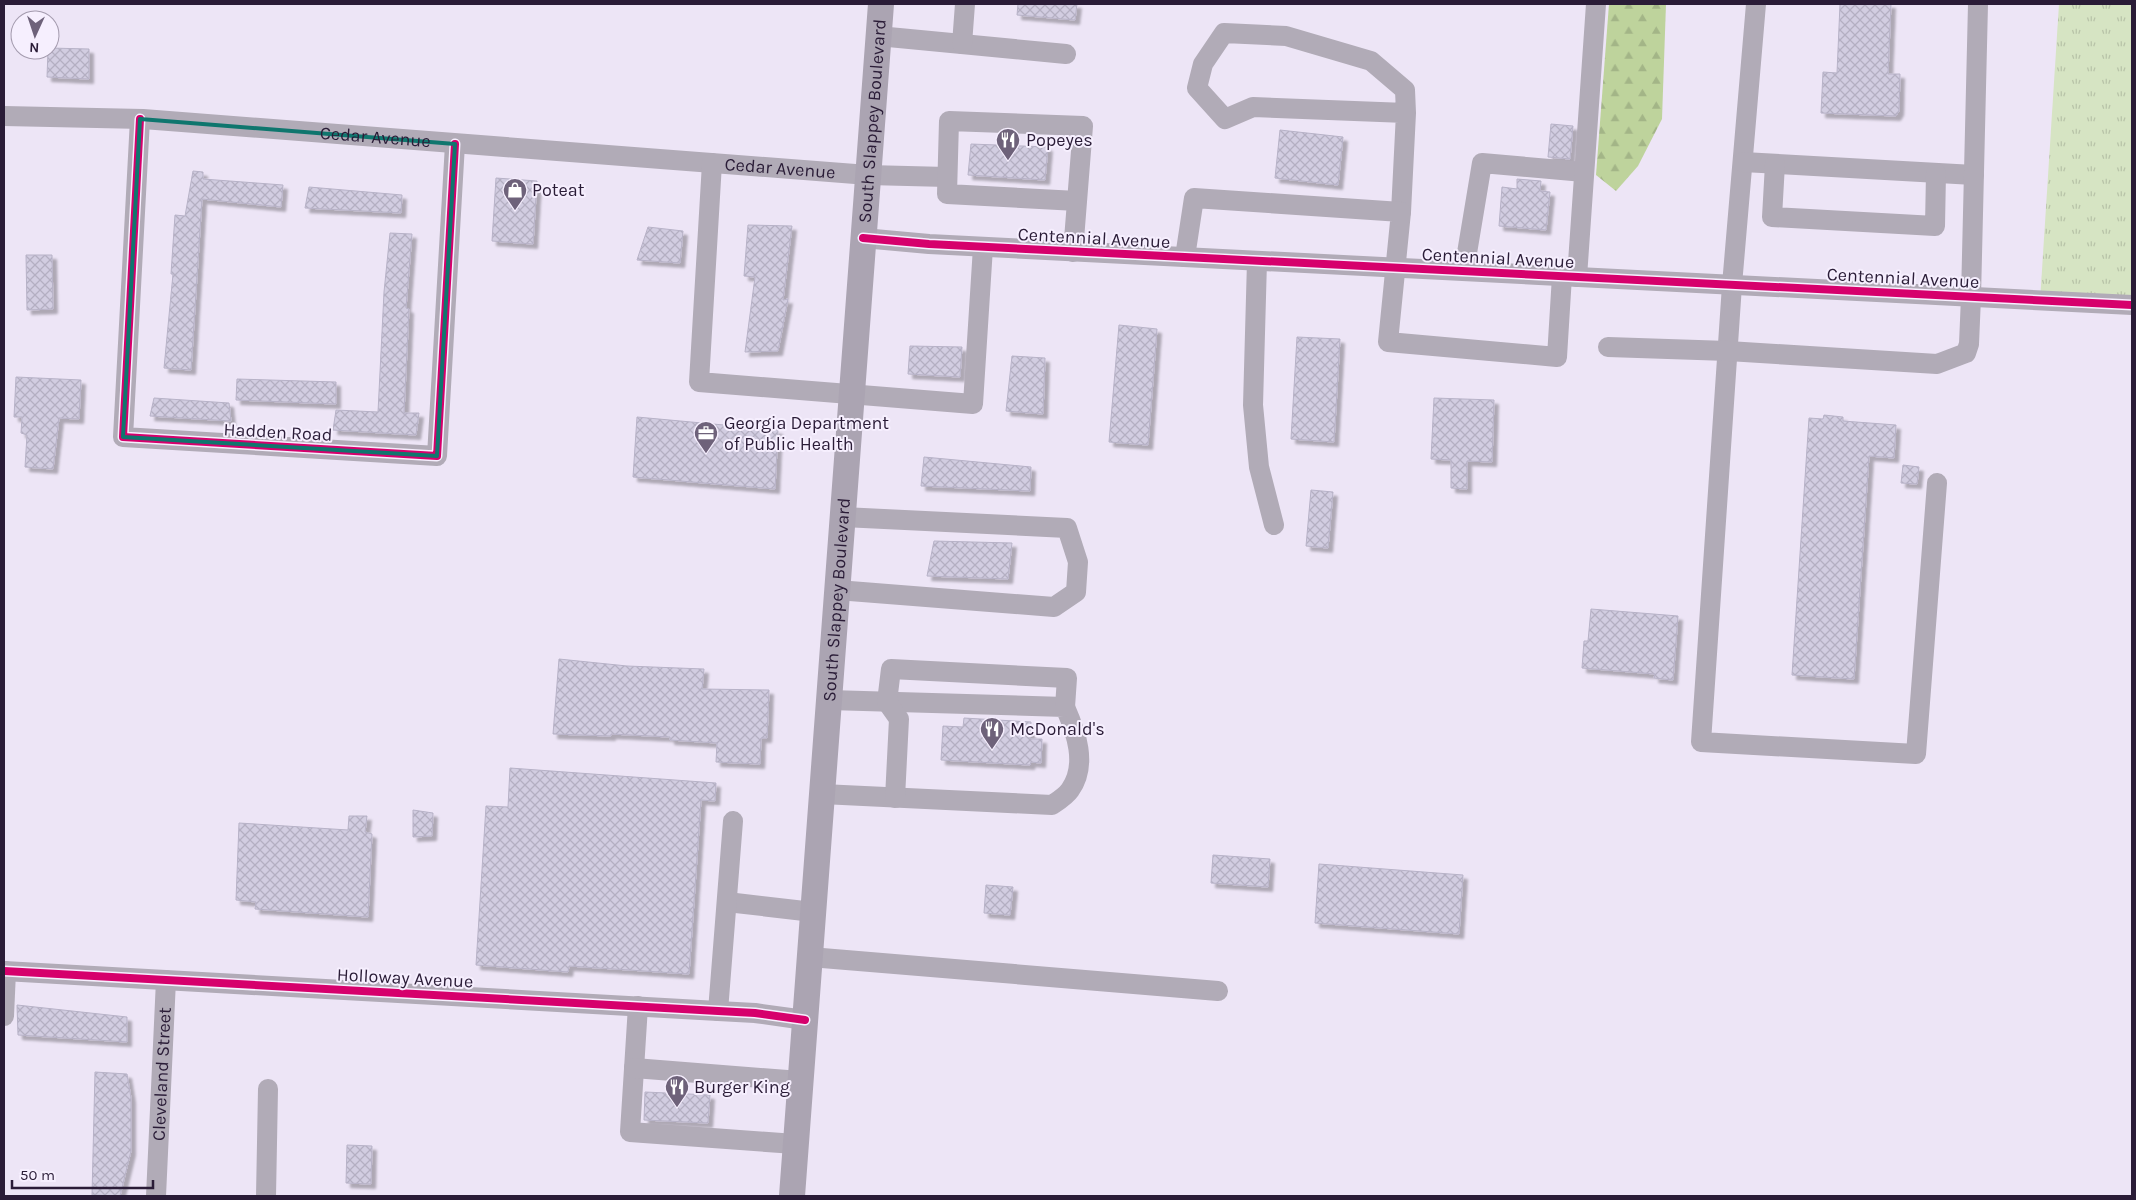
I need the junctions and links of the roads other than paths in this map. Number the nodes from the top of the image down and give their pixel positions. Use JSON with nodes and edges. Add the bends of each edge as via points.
{"nodes":[{"id":1,"x":881,"y":4,"type":"edge"},
{"id":2,"x":965,"y":4,"type":"edge"},
{"id":3,"x":1596,"y":4,"type":"edge"},
{"id":4,"x":1756,"y":4,"type":"edge"},
{"id":5,"x":1978,"y":4,"type":"edge"},
{"id":6,"x":878,"y":36,"type":"junction"},
{"id":7,"x":962,"y":44,"type":"junction"},
{"id":8,"x":1066,"y":54,"type":"dead end"},
{"id":9,"x":1406,"y":113,"type":"junction"},
{"id":10,"x":4,"y":116,"type":"edge"},
{"id":11,"x":140,"y":119,"type":"junction"},
{"id":12,"x":455,"y":144,"type":"junction"},
{"id":13,"x":1742,"y":162,"type":"junction"},
{"id":14,"x":712,"y":163,"type":"junction"},
{"id":15,"x":1775,"y":164,"type":"junction"},
{"id":16,"x":1584,"y":172,"type":"junction"},
{"id":17,"x":1936,"y":173,"type":"junction"},
{"id":18,"x":868,"y":175,"type":"junction"},
{"id":19,"x":1974,"y":175,"type":"junction"},
{"id":20,"x":947,"y":176,"type":"junction"},
{"id":21,"x":1077,"y":201,"type":"junction"},
{"id":22,"x":1401,"y":212,"type":"junction"},
{"id":23,"x":863,"y":238,"type":"junction"},
{"id":24,"x":983,"y":247,"type":"junction"},
{"id":25,"x":1073,"y":252,"type":"junction"},
{"id":26,"x":1185,"y":257,"type":"junction"},
{"id":27,"x":1257,"y":261,"type":"junction"},
{"id":28,"x":1396,"y":268,"type":"junction"},
{"id":29,"x":1464,"y":271,"type":"junction"},
{"id":30,"x":1569,"y":277,"type":"junction"},
{"id":31,"x":1732,"y":285,"type":"junction"},
{"id":32,"x":1971,"y":297,"type":"junction"},
{"id":33,"x":2132,"y":305,"type":"edge"},
{"id":34,"x":1608,"y":347,"type":"dead end"},
{"id":35,"x":1728,"y":351,"type":"junction"},
{"id":36,"x":852,"y":394,"type":"junction"},
{"id":37,"x":1937,"y":482,"type":"dead end"},
{"id":38,"x":842,"y":517,"type":"junction"},
{"id":39,"x":1274,"y":525,"type":"dead end"},
{"id":40,"x":837,"y":590,"type":"junction"},
{"id":41,"x":829,"y":700,"type":"junction"},
{"id":42,"x":887,"y":702,"type":"junction"},
{"id":43,"x":1065,"y":707,"type":"junction"},
{"id":44,"x":822,"y":794,"type":"junction"},
{"id":45,"x":895,"y":798,"type":"junction"},
{"id":46,"x":733,"y":822,"type":"dead end"},
{"id":47,"x":727,"y":902,"type":"junction"},
{"id":48,"x":813,"y":912,"type":"junction"},
{"id":49,"x":810,"y":957,"type":"junction"},
{"id":50,"x":5,"y":971,"type":"edge"},
{"id":51,"x":166,"y":980,"type":"junction"},
{"id":52,"x":1218,"y":990,"type":"dead end"},
{"id":53,"x":638,"y":1006,"type":"junction"},
{"id":54,"x":718,"y":1011,"type":"junction"},
{"id":55,"x":4,"y":1016,"type":"edge"},
{"id":56,"x":805,"y":1020,"type":"junction"},
{"id":57,"x":634,"y":1068,"type":"junction"},
{"id":58,"x":800,"y":1081,"type":"junction"},
{"id":59,"x":268,"y":1089,"type":"dead end"},
{"id":60,"x":796,"y":1144,"type":"junction"},
{"id":61,"x":156,"y":1196,"type":"edge"},
{"id":62,"x":266,"y":1196,"type":"edge"},
{"id":63,"x":792,"y":1196,"type":"edge"}],
"edges":[{"from":1,"to":6,"type":"main road","name":"South Slappey Boulevard"},
{"from":2,"to":7,"type":"street"},
{"from":3,"to":16,"type":"street"},
{"from":4,"to":13,"type":"street"},
{"from":5,"to":19,"type":"street"},
{"from":6,"to":7,"type":"street"},
{"from":6,"to":18,"type":"main road","name":"South Slappey Boulevard"},
{"from":7,"to":8,"type":"street"},
{"from":9,"to":9,"type":"street","via":[[1253,107],[1225,118],[1197,88],[1203,64],[1224,33],[1286,36],[1371,61],[1405,90]]},
{"from":9,"to":22,"type":"street"},
{"from":10,"to":11,"type":"street","name":"Cedar Avenue"},
{"from":11,"to":12,"type":"street","name":"Cedar Avenue"},
{"from":11,"to":12,"type":"street","name":"Hadden Road","via":[[123,438],[437,456]]},
{"from":12,"to":14,"type":"street","name":"Cedar Avenue"},
{"from":13,"to":15,"type":"street"},
{"from":13,"to":31,"type":"street"},
{"from":14,"to":18,"type":"street","name":"Cedar Avenue"},
{"from":14,"to":36,"type":"street","via":[[699,382]]},
{"from":15,"to":17,"type":"street"},
{"from":15,"to":17,"type":"street","via":[[1772,217],[1935,226]]},
{"from":16,"to":29,"type":"street","via":[[1482,163]]},
{"from":16,"to":30,"type":"street"},
{"from":17,"to":19,"type":"street"},
{"from":18,"to":20,"type":"street","name":"Cedar Avenue"},
{"from":18,"to":23,"type":"main road","name":"South Slappey Boulevard"},
{"from":19,"to":32,"type":"street"},
{"from":20,"to":21,"type":"street","via":[[946,194]]},
{"from":20,"to":21,"type":"street","via":[[949,121],[1083,126]]},
{"from":21,"to":25,"type":"street"},
{"from":22,"to":26,"type":"street","via":[[1194,198]]},
{"from":22,"to":28,"type":"street"},
{"from":23,"to":24,"type":"street","name":"Centennial Avenue"},
{"from":23,"to":36,"type":"main road","name":"South Slappey Boulevard"},
{"from":24,"to":25,"type":"street","name":"Centennial Avenue"},
{"from":24,"to":36,"type":"street","via":[[973,404]]},
{"from":25,"to":26,"type":"street","name":"Centennial Avenue"},
{"from":26,"to":27,"type":"street","name":"Centennial Avenue"},
{"from":27,"to":28,"type":"street","name":"Centennial Avenue"},
{"from":27,"to":39,"type":"street","via":[[1253,405],[1259,467]]},
{"from":28,"to":29,"type":"street","name":"Centennial Avenue"},
{"from":28,"to":30,"type":"street","via":[[1388,342],[1557,357]]},
{"from":29,"to":30,"type":"street","name":"Centennial Avenue"},
{"from":30,"to":31,"type":"street","name":"Centennial Avenue"},
{"from":31,"to":32,"type":"street","name":"Centennial Avenue"},
{"from":31,"to":35,"type":"street"},
{"from":32,"to":33,"type":"street","name":"Centennial Avenue"},
{"from":32,"to":35,"type":"street","via":[[1966,353],[1938,364]]},
{"from":34,"to":35,"type":"street"},
{"from":35,"to":37,"type":"street","via":[[1701,742],[1916,754]]},
{"from":36,"to":38,"type":"main road","name":"South Slappey Boulevard"},
{"from":38,"to":40,"type":"main road","name":"South Slappey Boulevard"},
{"from":38,"to":40,"type":"street","via":[[1067,528],[1078,562],[1076,592],[1054,607]]},
{"from":40,"to":41,"type":"main road","name":"South Slappey Boulevard"},
{"from":41,"to":42,"type":"street"},
{"from":41,"to":44,"type":"main road","name":"South Slappey Boulevard"},
{"from":42,"to":43,"type":"street"},
{"from":42,"to":43,"type":"street","via":[[891,669],[1067,678]]},
{"from":42,"to":45,"type":"street","via":[[899,719]]},
{"from":43,"to":45,"type":"street","via":[[1076,732],[1080,768],[1070,790],[1052,805]]},
{"from":44,"to":45,"type":"street"},
{"from":44,"to":48,"type":"main road","name":"South Slappey Boulevard"},
{"from":46,"to":47,"type":"street"},
{"from":47,"to":48,"type":"street"},
{"from":47,"to":54,"type":"street"},
{"from":48,"to":49,"type":"main road","name":"South Slappey Boulevard"},
{"from":49,"to":52,"type":"street"},
{"from":49,"to":56,"type":"main road","name":"South Slappey Boulevard"},
{"from":50,"to":51,"type":"street","name":"Holloway Avenue"},
{"from":50,"to":55,"type":"street"},
{"from":51,"to":53,"type":"street","name":"Holloway Avenue"},
{"from":51,"to":61,"type":"street","name":"Cleveland Street"},
{"from":53,"to":54,"type":"street","name":"Holloway Avenue"},
{"from":53,"to":57,"type":"street"},
{"from":54,"to":56,"type":"street","name":"Holloway Avenue"},
{"from":56,"to":58,"type":"main road","name":"South Slappey Boulevard"},
{"from":57,"to":58,"type":"street"},
{"from":57,"to":60,"type":"street","via":[[630,1132]]},
{"from":58,"to":60,"type":"main road","name":"South Slappey Boulevard"},
{"from":59,"to":62,"type":"street"},
{"from":60,"to":63,"type":"main road","name":"South Slappey Boulevard"}]}
